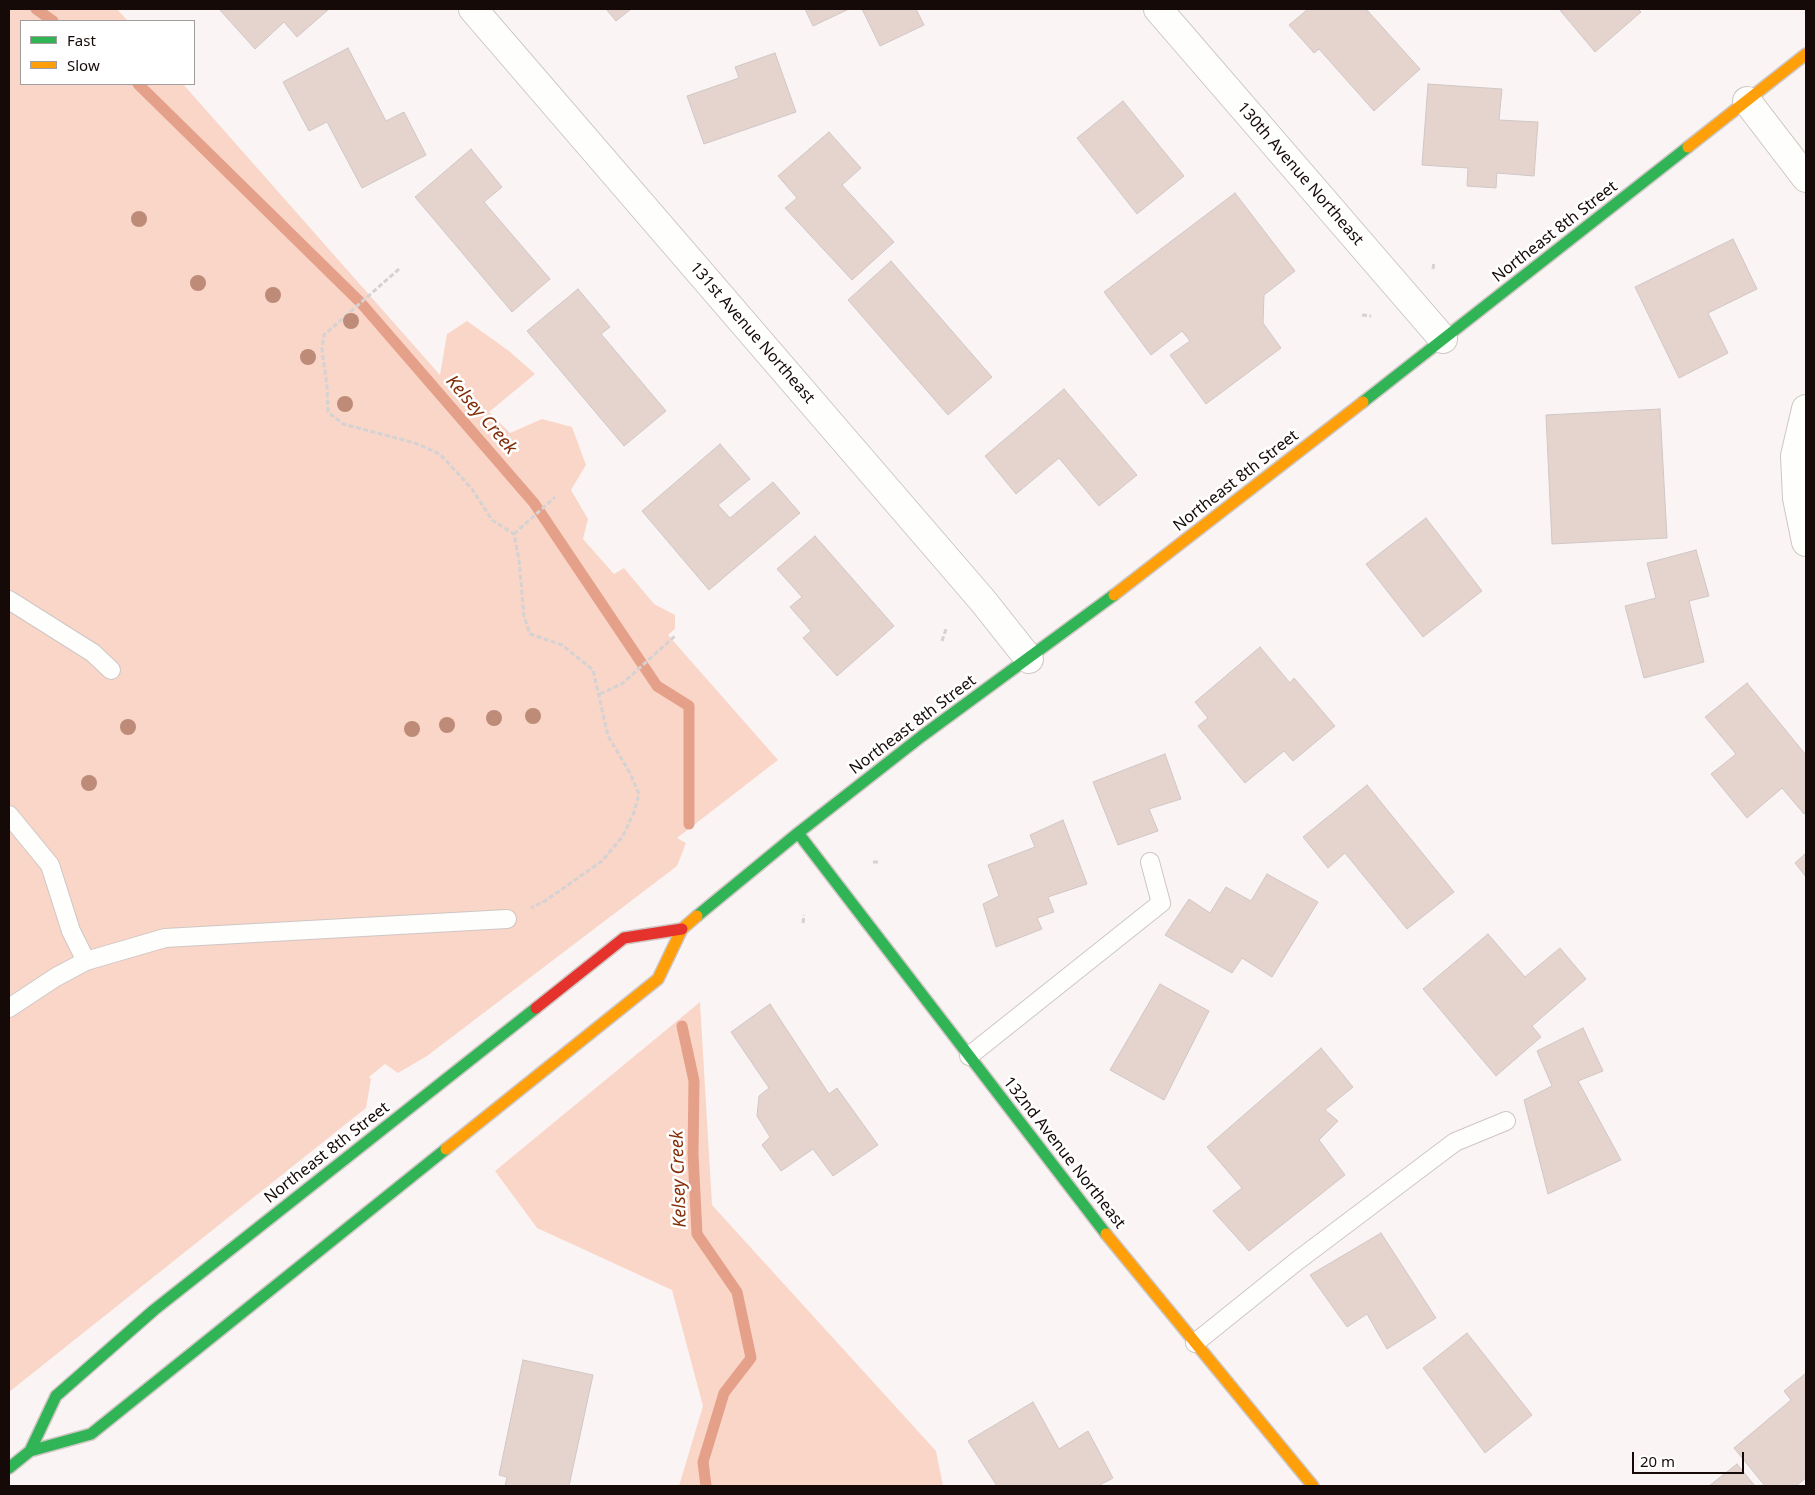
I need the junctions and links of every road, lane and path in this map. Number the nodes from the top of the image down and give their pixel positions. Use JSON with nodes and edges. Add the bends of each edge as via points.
{"nodes":[{"id":1,"x":473,"y":9,"type":"edge"},
{"id":2,"x":1158,"y":9,"type":"edge"},
{"id":3,"x":1806,"y":54,"type":"edge"},
{"id":4,"x":1747,"y":101,"type":"junction"},
{"id":5,"x":1806,"y":178,"type":"edge"},
{"id":6,"x":1434,"y":262,"type":"dead end"},
{"id":7,"x":1433,"y":268,"type":"dead end"},
{"id":8,"x":399,"y":269,"type":"dead end"},
{"id":9,"x":1362,"y":315,"type":"dead end"},
{"id":10,"x":1371,"y":316,"type":"dead end"},
{"id":11,"x":1443,"y":339,"type":"junction"},
{"id":12,"x":1806,"y":409,"type":"edge"},
{"id":13,"x":556,"y":497,"type":"dead end"},
{"id":14,"x":514,"y":534,"type":"junction"},
{"id":15,"x":1806,"y":542,"type":"edge"},
{"id":16,"x":9,"y":600,"type":"edge"},
{"id":17,"x":946,"y":628,"type":"dead end"},
{"id":18,"x":675,"y":636,"type":"dead end"},
{"id":19,"x":942,"y":641,"type":"dead end"},
{"id":20,"x":1029,"y":659,"type":"junction"},
{"id":21,"x":111,"y":670,"type":"dead end"},
{"id":22,"x":600,"y":694,"type":"junction"},
{"id":23,"x":9,"y":815,"type":"edge"},
{"id":24,"x":798,"y":833,"type":"junction"},
{"id":25,"x":872,"y":862,"type":"dead end"},
{"id":26,"x":880,"y":862,"type":"dead end"},
{"id":27,"x":1150,"y":862,"type":"dead end"},
{"id":28,"x":804,"y":915,"type":"dead end"},
{"id":29,"x":507,"y":919,"type":"joint"},
{"id":30,"x":803,"y":923,"type":"dead end"},
{"id":31,"x":682,"y":929,"type":"junction"},
{"id":32,"x":86,"y":961,"type":"junction"},
{"id":33,"x":9,"y":1008,"type":"edge"},
{"id":34,"x":969,"y":1056,"type":"junction"},
{"id":35,"x":1506,"y":1121,"type":"dead end"},
{"id":36,"x":1195,"y":1343,"type":"junction"},
{"id":37,"x":30,"y":1452,"type":"junction"},
{"id":38,"x":9,"y":1468,"type":"edge"},
{"id":39,"x":1313,"y":1486,"type":"edge"}],
"edges":[{"from":1,"to":20,"type":"street","name":"131st Avenue Northeast"},
{"from":2,"to":11,"type":"street","name":"130th Avenue Northeast"},
{"from":3,"to":4,"type":"main road","name":"Northeast 8th Street"},
{"from":4,"to":5,"type":"street"},
{"from":4,"to":11,"type":"main road","name":"Northeast 8th Street"},
{"from":6,"to":7,"type":"path"},
{"from":8,"to":14,"type":"path","via":[[324,335],[322,350],[328,412],[343,424],[415,443],[440,454],[472,489],[492,520]]},
{"from":9,"to":10,"type":"path"},
{"from":11,"to":20,"type":"main road","name":"Northeast 8th Street"},
{"from":12,"to":15,"type":"street","via":[[1795,456],[1797,498]]},
{"from":13,"to":14,"type":"path"},
{"from":14,"to":22,"type":"path","via":[[524,616],[530,634],[562,645],[581,659],[593,670]]},
{"from":16,"to":21,"type":"lane","via":[[93,654]]},
{"from":17,"to":19,"type":"path"},
{"from":18,"to":22,"type":"path","via":[[623,683]]},
{"from":20,"to":24,"type":"main road","name":"Northeast 8th Street","via":[[922,736]]},
{"from":22,"to":29,"type":"path","via":[[608,736],[639,794],[634,812],[623,836],[602,861],[545,901]]},
{"from":23,"to":32,"type":"lane","via":[[50,865],[71,931]]},
{"from":24,"to":31,"type":"main road","name":"Northeast 8th Street"},
{"from":24,"to":34,"type":"main road","name":"132nd Avenue Northeast"},
{"from":25,"to":26,"type":"path"},
{"from":27,"to":34,"type":"lane","via":[[1161,903]]},
{"from":28,"to":30,"type":"path"},
{"from":29,"to":32,"type":"lane","via":[[165,938]]},
{"from":31,"to":37,"type":"main road","name":"Northeast 8th Street","via":[[658,979],[91,1434]]},
{"from":31,"to":37,"type":"main road","name":"Northeast 8th Street","via":[[624,938],[162,1304],[56,1396]]},
{"from":32,"to":33,"type":"lane"},
{"from":34,"to":36,"type":"main road","name":"132nd Avenue Northeast"},
{"from":35,"to":36,"type":"lane","via":[[1455,1142]]},
{"from":36,"to":39,"type":"main road","name":"132nd Avenue Northeast"},
{"from":37,"to":38,"type":"main road","name":"Northeast 8th Street"}]}
